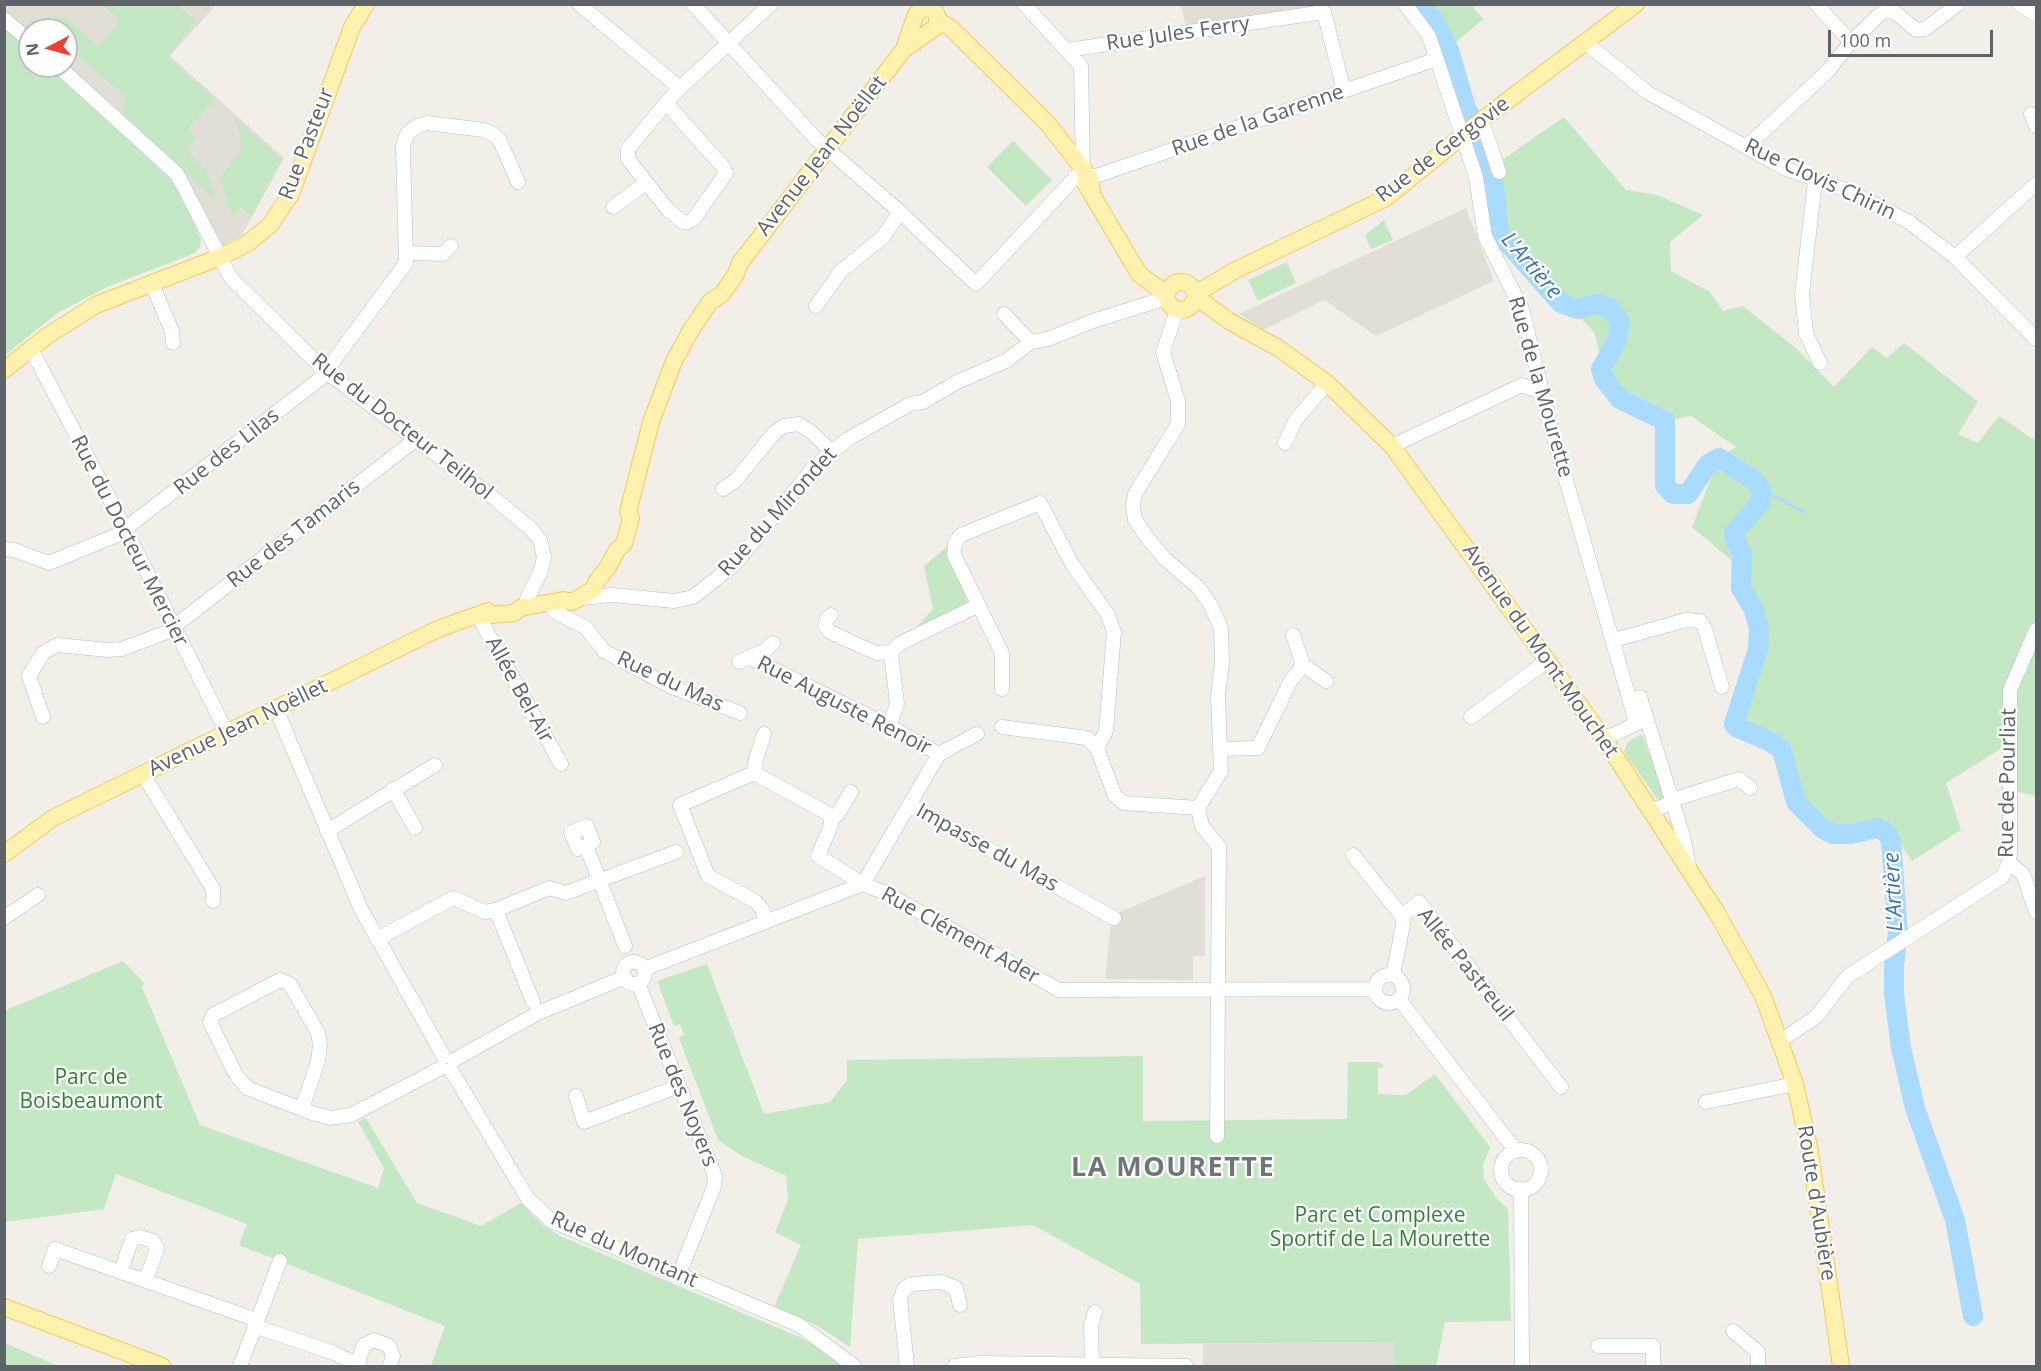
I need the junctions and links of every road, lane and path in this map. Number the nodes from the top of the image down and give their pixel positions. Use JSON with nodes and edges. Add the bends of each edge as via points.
{"nodes":[{"id":1,"x":366,"y":4,"type":"edge"},
{"id":2,"x":579,"y":4,"type":"edge"},
{"id":3,"x":693,"y":4,"type":"edge"},
{"id":4,"x":771,"y":4,"type":"edge"},
{"id":5,"x":1024,"y":4,"type":"edge"},
{"id":6,"x":1405,"y":4,"type":"edge"},
{"id":7,"x":1635,"y":4,"type":"edge"},
{"id":8,"x":1815,"y":4,"type":"edge"},
{"id":9,"x":1958,"y":4,"type":"edge"},
{"id":10,"x":2019,"y":4,"type":"edge"},
{"id":11,"x":927,"y":15,"type":"edge"},
{"id":12,"x":2037,"y":15,"type":"edge"},
{"id":13,"x":4,"y":19,"type":"edge"},
{"id":14,"x":18,"y":31,"type":"edge"},
{"id":15,"x":1851,"y":42,"type":"junction"},
{"id":16,"x":1586,"y":43,"type":"junction"},
{"id":17,"x":729,"y":44,"type":"junction"},
{"id":18,"x":1068,"y":50,"type":"junction"},
{"id":19,"x":1437,"y":59,"type":"junction"},
{"id":20,"x":71,"y":78,"type":"edge"},
{"id":21,"x":680,"y":88,"type":"junction"},
{"id":22,"x":1344,"y":91,"type":"junction"},
{"id":23,"x":666,"y":103,"type":"junction"},
{"id":24,"x":1472,"y":129,"type":"junction"},
{"id":25,"x":1746,"y":147,"type":"junction"},
{"id":26,"x":826,"y":148,"type":"junction"},
{"id":27,"x":1499,"y":172,"type":"dead end"},
{"id":28,"x":1086,"y":178,"type":"junction"},
{"id":29,"x":1815,"y":181,"type":"junction"},
{"id":30,"x":518,"y":182,"type":"dead end"},
{"id":31,"x":646,"y":183,"type":"junction"},
{"id":32,"x":2037,"y":184,"type":"edge"},
{"id":33,"x":613,"y":207,"type":"dead end"},
{"id":34,"x":900,"y":212,"type":"junction"},
{"id":35,"x":452,"y":246,"type":"dead end"},
{"id":36,"x":406,"y":253,"type":"junction"},
{"id":37,"x":220,"y":257,"type":"junction"},
{"id":38,"x":1955,"y":257,"type":"junction"},
{"id":39,"x":1236,"y":270,"type":"junction"},
{"id":40,"x":1217,"y":281,"type":"junction"},
{"id":41,"x":152,"y":284,"type":"junction"},
{"id":42,"x":1182,"y":296,"type":"junction"},
{"id":43,"x":816,"y":306,"type":"dead end"},
{"id":44,"x":1004,"y":314,"type":"dead end"},
{"id":45,"x":1224,"y":317,"type":"junction"},
{"id":46,"x":2037,"y":339,"type":"edge"},
{"id":47,"x":1031,"y":342,"type":"junction"},
{"id":48,"x":173,"y":343,"type":"dead end"},
{"id":49,"x":31,"y":349,"type":"junction"},
{"id":50,"x":1820,"y":363,"type":"dead end"},
{"id":51,"x":4,"y":370,"type":"edge"},
{"id":52,"x":324,"y":371,"type":"junction"},
{"id":53,"x":1327,"y":384,"type":"junction"},
{"id":54,"x":1542,"y":393,"type":"junction"},
{"id":55,"x":415,"y":440,"type":"junction"},
{"id":56,"x":1285,"y":443,"type":"dead end"},
{"id":57,"x":1392,"y":446,"type":"junction"},
{"id":58,"x":831,"y":451,"type":"junction"},
{"id":59,"x":723,"y":489,"type":"dead end"},
{"id":60,"x":126,"y":530,"type":"junction"},
{"id":61,"x":4,"y":549,"type":"edge"},
{"id":62,"x":596,"y":582,"type":"junction"},
{"id":63,"x":612,"y":595,"type":"junction"},
{"id":64,"x":564,"y":600,"type":"junction"},
{"id":65,"x":979,"y":605,"type":"junction"},
{"id":66,"x":525,"y":608,"type":"junction"},
{"id":67,"x":478,"y":616,"type":"junction"},
{"id":68,"x":828,"y":621,"type":"dead end"},
{"id":69,"x":174,"y":628,"type":"junction"},
{"id":70,"x":2037,"y":630,"type":"edge"},
{"id":71,"x":1293,"y":635,"type":"dead end"},
{"id":72,"x":1618,"y":639,"type":"junction"},
{"id":73,"x":772,"y":643,"type":"dead end"},
{"id":74,"x":891,"y":652,"type":"junction"},
{"id":75,"x":1548,"y":660,"type":"junction"},
{"id":76,"x":1303,"y":665,"type":"junction"},
{"id":77,"x":1326,"y":681,"type":"dead end"},
{"id":78,"x":1722,"y":687,"type":"dead end"},
{"id":79,"x":1002,"y":689,"type":"dead end"},
{"id":80,"x":276,"y":709,"type":"junction"},
{"id":81,"x":740,"y":713,"type":"dead end"},
{"id":82,"x":43,"y":717,"type":"dead end"},
{"id":83,"x":1471,"y":717,"type":"dead end"},
{"id":84,"x":1641,"y":720,"type":"junction"},
{"id":85,"x":889,"y":726,"type":"junction"},
{"id":86,"x":223,"y":727,"type":"junction"},
{"id":87,"x":1002,"y":727,"type":"dead end"},
{"id":88,"x":764,"y":734,"type":"dead end"},
{"id":89,"x":977,"y":734,"type":"dead end"},
{"id":90,"x":1604,"y":739,"type":"junction"},
{"id":91,"x":1097,"y":748,"type":"junction"},
{"id":92,"x":1220,"y":749,"type":"junction"},
{"id":93,"x":939,"y":754,"type":"junction"},
{"id":94,"x":561,"y":764,"type":"dead end"},
{"id":95,"x":435,"y":765,"type":"dead end"},
{"id":96,"x":754,"y":773,"type":"junction"},
{"id":97,"x":143,"y":774,"type":"junction"},
{"id":98,"x":1750,"y":788,"type":"dead end"},
{"id":99,"x":393,"y":789,"type":"junction"},
{"id":100,"x":851,"y":792,"type":"dead end"},
{"id":101,"x":1672,"y":802,"type":"junction"},
{"id":102,"x":909,"y":805,"type":"junction"},
{"id":103,"x":1647,"y":806,"type":"junction"},
{"id":104,"x":1198,"y":808,"type":"junction"},
{"id":105,"x":831,"y":819,"type":"junction"},
{"id":106,"x":415,"y":828,"type":"dead end"},
{"id":107,"x":579,"y":829,"type":"dead end"},
{"id":108,"x":327,"y":831,"type":"junction"},
{"id":109,"x":676,"y":852,"type":"dead end"},
{"id":110,"x":4,"y":854,"type":"edge"},
{"id":111,"x":1353,"y":855,"type":"dead end"},
{"id":112,"x":2009,"y":863,"type":"junction"},
{"id":113,"x":1690,"y":871,"type":"junction"},
{"id":114,"x":599,"y":881,"type":"junction"},
{"id":115,"x":863,"y":884,"type":"junction"},
{"id":116,"x":38,"y":895,"type":"dead end"},
{"id":117,"x":213,"y":901,"type":"dead end"},
{"id":118,"x":496,"y":910,"type":"junction"},
{"id":119,"x":2037,"y":912,"type":"edge"},
{"id":120,"x":1402,"y":916,"type":"junction"},
{"id":121,"x":4,"y":918,"type":"edge"},
{"id":122,"x":1114,"y":918,"type":"dead end"},
{"id":123,"x":765,"y":921,"type":"junction"},
{"id":124,"x":377,"y":939,"type":"junction"},
{"id":125,"x":625,"y":945,"type":"dead end"},
{"id":126,"x":644,"y":969,"type":"junction"},
{"id":127,"x":1393,"y":975,"type":"junction"},
{"id":128,"x":625,"y":977,"type":"junction"},
{"id":129,"x":638,"y":983,"type":"junction"},
{"id":130,"x":1219,"y":989,"type":"junction"},
{"id":131,"x":1374,"y":989,"type":"junction"},
{"id":132,"x":1399,"y":999,"type":"junction"},
{"id":133,"x":533,"y":1002,"type":"dead end"},
{"id":134,"x":1780,"y":1041,"type":"junction"},
{"id":135,"x":447,"y":1064,"type":"junction"},
{"id":136,"x":1795,"y":1084,"type":"junction"},
{"id":137,"x":679,"y":1086,"type":"junction"},
{"id":138,"x":1561,"y":1087,"type":"dead end"},
{"id":139,"x":576,"y":1096,"type":"dead end"},
{"id":140,"x":1706,"y":1102,"type":"dead end"},
{"id":141,"x":302,"y":1110,"type":"junction"},
{"id":142,"x":1217,"y":1136,"type":"dead end"},
{"id":143,"x":1516,"y":1151,"type":"junction"},
{"id":144,"x":1521,"y":1189,"type":"junction"},
{"id":145,"x":280,"y":1261,"type":"dead end"},
{"id":146,"x":49,"y":1266,"type":"dead end"},
{"id":147,"x":121,"y":1270,"type":"junction"},
{"id":148,"x":679,"y":1274,"type":"junction"},
{"id":149,"x":146,"y":1279,"type":"junction"},
{"id":150,"x":960,"y":1305,"type":"dead end"},
{"id":151,"x":4,"y":1307,"type":"edge"},
{"id":152,"x":1095,"y":1312,"type":"dead end"},
{"id":153,"x":256,"y":1323,"type":"junction"},
{"id":154,"x":1733,"y":1331,"type":"dead end"},
{"id":155,"x":1598,"y":1346,"type":"dead end"},
{"id":156,"x":1092,"y":1364,"type":"junction"},
{"id":157,"x":359,"y":1365,"type":"edge"},
{"id":158,"x":162,"y":1366,"type":"edge"},
{"id":159,"x":240,"y":1366,"type":"edge"},
{"id":160,"x":390,"y":1366,"type":"edge"},
{"id":161,"x":854,"y":1366,"type":"edge"},
{"id":162,"x":907,"y":1366,"type":"edge"},
{"id":163,"x":955,"y":1366,"type":"edge"},
{"id":164,"x":1186,"y":1366,"type":"edge"},
{"id":165,"x":1522,"y":1366,"type":"edge"},
{"id":166,"x":1653,"y":1366,"type":"edge"},
{"id":167,"x":1758,"y":1366,"type":"edge"},
{"id":168,"x":1840,"y":1366,"type":"edge"}],
"edges":[{"from":1,"to":37,"type":"main road","name":"Rue Pasteur","via":[[352,27],[291,194],[281,211],[254,239]]},
{"from":2,"to":21,"type":"street"},
{"from":3,"to":17,"type":"street"},
{"from":4,"to":17,"type":"street"},
{"from":5,"to":18,"type":"street"},
{"from":6,"to":19,"type":"street","via":[[1429,36]]},
{"from":7,"to":16,"type":"main road","name":"Rue de Gergovie"},
{"from":8,"to":15,"type":"street"},
{"from":9,"to":15,"type":"street","via":[[1925,29],[1917,30],[1888,11]]},
{"from":10,"to":12,"type":"street"},
{"from":11,"to":26,"type":"main road","name":"Avenue Jean Noëllet"},
{"from":11,"to":28,"type":"main road","name":"Avenue du Mont-Mouchet","via":[[970,46],[1048,124],[1064,156]]},
{"from":13,"to":14,"type":"street"},
{"from":15,"to":25,"type":"street","via":[[1828,71]]},
{"from":16,"to":24,"type":"main road","name":"Rue de Gergovie"},
{"from":16,"to":25,"type":"street","name":"Rue Clovis Chirin","via":[[1647,92]]},
{"from":17,"to":21,"type":"street"},
{"from":17,"to":26,"type":"street"},
{"from":18,"to":22,"type":"street","name":"Rue Jules Ferry","via":[[1324,12]]},
{"from":18,"to":28,"type":"street","via":[[1083,73]]},
{"from":19,"to":22,"type":"street","name":"Rue de la Garenne"},
{"from":19,"to":24,"type":"street"},
{"from":20,"to":37,"type":"street","name":"Rue du Docteur Teilhol","via":[[177,174]]},
{"from":21,"to":23,"type":"street"},
{"from":22,"to":28,"type":"street","name":"Rue de la Garenne"},
{"from":23,"to":31,"type":"street","via":[[628,149],[628,159]]},
{"from":23,"to":31,"type":"street","via":[[726,173],[688,222],[668,210]]},
{"from":24,"to":27,"type":"street"},
{"from":24,"to":39,"type":"main road","name":"Rue de Gergovie","via":[[1386,198]]},
{"from":24,"to":54,"type":"street","name":"Rue de la Mourette","via":[[1485,236],[1522,309]]},
{"from":25,"to":29,"type":"street","name":"Rue Clovis Chirin"},
{"from":26,"to":34,"type":"street"},
{"from":26,"to":62,"type":"main road","name":"Avenue Jean Noëllet","via":[[740,263],[722,294],[710,302],[674,361],[660,392],[628,512],[622,516],[615,540],[617,550]]},
{"from":28,"to":34,"type":"street","via":[[976,284]]},
{"from":28,"to":42,"type":"main road","name":"Avenue du Mont-Mouchet","via":[[1123,249],[1134,262]]},
{"from":29,"to":38,"type":"street","name":"Rue Clovis Chirin","via":[[1849,191],[1906,220]]},
{"from":29,"to":50,"type":"street","via":[[1802,294],[1806,333]]},
{"from":30,"to":36,"type":"street","via":[[493,134],[427,123],[417,126],[407,134],[403,146]]},
{"from":31,"to":33,"type":"street"},
{"from":32,"to":38,"type":"street"},
{"from":34,"to":43,"type":"street","via":[[883,237],[841,271]]},
{"from":35,"to":36,"type":"street","via":[[443,254]]},
{"from":36,"to":52,"type":"street","name":"Rue des Lilas","via":[[400,275]]},
{"from":37,"to":41,"type":"main road","name":"Rue Pasteur"},
{"from":37,"to":52,"type":"street","name":"Rue du Docteur Teilhol","via":[[231,278]]},
{"from":38,"to":46,"type":"street","name":"Rue Clovis Chirin"},
{"from":39,"to":40,"type":"main road","name":"Rue de Gergovie"},
{"from":39,"to":42,"type":"main road","name":"Rue de Gergovie"},
{"from":40,"to":42,"type":"main road","name":"Rue de Gergovie"},
{"from":40,"to":45,"type":"main road"},
{"from":41,"to":48,"type":"street","via":[[172,331]]},
{"from":41,"to":49,"type":"main road","name":"Rue Pasteur","via":[[68,321]]},
{"from":42,"to":45,"type":"main road","name":"Avenue du Mont-Mouchet"},
{"from":42,"to":47,"type":"street","name":"Rue du Mirondet"},
{"from":42,"to":92,"type":"street","via":[[1163,352],[1178,401],[1178,424],[1135,494],[1133,505],[1135,520],[1146,536],[1164,558],[1199,588],[1221,628]]},
{"from":44,"to":47,"type":"street"},
{"from":45,"to":53,"type":"main road","name":"Avenue du Mont-Mouchet","via":[[1278,348]]},
{"from":47,"to":58,"type":"street","name":"Rue du Mirondet","via":[[1006,361],[923,402],[910,404]]},
{"from":49,"to":51,"type":"main road","name":"Rue Pasteur"},
{"from":49,"to":60,"type":"street","name":"Rue du Docteur Mercier"},
{"from":52,"to":55,"type":"street","name":"Rue du Docteur Teilhol"},
{"from":52,"to":60,"type":"street","name":"Rue des Lilas","via":[[320,379]]},
{"from":53,"to":56,"type":"street","via":[[1295,422]]},
{"from":53,"to":57,"type":"main road","name":"Avenue du Mont-Mouchet"},
{"from":54,"to":57,"type":"street","via":[[1522,385]]},
{"from":54,"to":72,"type":"street","name":"Rue de la Mourette"},
{"from":55,"to":66,"type":"street","name":"Rue du Docteur Teilhol","via":[[495,498],[540,540],[544,557],[541,572]]},
{"from":55,"to":69,"type":"street","name":"Rue des Tamaris"},
{"from":57,"to":75,"type":"main road","name":"Avenue du Mont-Mouchet"},
{"from":58,"to":59,"type":"street","via":[[798,424],[784,426],[736,480]]},
{"from":58,"to":63,"type":"street","name":"Rue du Mirondet","via":[[735,564],[702,592],[674,601]]},
{"from":60,"to":61,"type":"street","name":"Rue des Lilas","via":[[49,563]]},
{"from":60,"to":69,"type":"street","name":"Rue du Docteur Mercier"},
{"from":62,"to":63,"type":"street"},
{"from":62,"to":64,"type":"main road","name":"Avenue Jean Noëllet","via":[[589,581]]},
{"from":63,"to":64,"type":"street","name":"Rue du Mirondet"},
{"from":64,"to":66,"type":"main road","name":"Avenue Jean Noëllet"},
{"from":64,"to":81,"type":"street","name":"Rue du Mas","via":[[554,611],[586,628],[604,651],[672,687]]},
{"from":65,"to":74,"type":"street","via":[[899,644]]},
{"from":65,"to":79,"type":"street","via":[[1002,653]]},
{"from":65,"to":91,"type":"street","via":[[954,555],[955,543],[962,535],[1040,503],[1072,564],[1108,615],[1114,632],[1106,731]]},
{"from":66,"to":67,"type":"main road","name":"Avenue Jean Noëllet","via":[[514,613]]},
{"from":67,"to":80,"type":"main road","name":"Avenue Jean Noëllet","via":[[438,630]]},
{"from":67,"to":94,"type":"street","name":"Allée Bel-Air"},
{"from":68,"to":74,"type":"street","via":[[830,632],[876,653]]},
{"from":69,"to":82,"type":"street","name":"Rue des Tamaris","via":[[122,649],[57,645],[43,653],[29,676]]},
{"from":69,"to":86,"type":"street","name":"Rue du Docteur Mercier"},
{"from":70,"to":112,"type":"street","name":"Rue de Pourliat","via":[[2010,690]]},
{"from":71,"to":76,"type":"street"},
{"from":72,"to":78,"type":"street","via":[[1686,620],[1700,621]]},
{"from":72,"to":84,"type":"street","name":"Rue de la Mourette"},
{"from":73,"to":85,"type":"street","name":"Rue Auguste Renoir","via":[[744,660]]},
{"from":74,"to":85,"type":"street","via":[[897,704]]},
{"from":75,"to":83,"type":"street"},
{"from":75,"to":90,"type":"main road","name":"Avenue du Mont-Mouchet"},
{"from":76,"to":77,"type":"street"},
{"from":76,"to":92,"type":"street","via":[[1290,682],[1258,748]]},
{"from":80,"to":86,"type":"main road","name":"Avenue Jean Noëllet"},
{"from":80,"to":108,"type":"street","name":"Rue du Montant"},
{"from":84,"to":90,"type":"street"},
{"from":84,"to":101,"type":"street","name":"Rue de la Mourette"},
{"from":85,"to":93,"type":"street","name":"Rue Auguste Renoir"},
{"from":86,"to":97,"type":"main road","name":"Avenue Jean Noëllet"},
{"from":87,"to":91,"type":"street","via":[[1072,734],[1087,738]]},
{"from":88,"to":96,"type":"street"},
{"from":89,"to":93,"type":"street"},
{"from":90,"to":103,"type":"main road","name":"Avenue du Mont-Mouchet"},
{"from":91,"to":104,"type":"street","via":[[1119,801]]},
{"from":92,"to":104,"type":"street","via":[[1221,771]]},
{"from":93,"to":102,"type":"street"},
{"from":95,"to":99,"type":"street"},
{"from":96,"to":105,"type":"street","via":[[827,813]]},
{"from":96,"to":123,"type":"street","via":[[680,805],[708,876],[755,901]]},
{"from":97,"to":110,"type":"main road","name":"Avenue Jean Noëllet","via":[[53,818]]},
{"from":97,"to":117,"type":"street","via":[[213,889]]},
{"from":98,"to":101,"type":"street","via":[[1739,779]]},
{"from":99,"to":106,"type":"street"},
{"from":99,"to":108,"type":"street"},
{"from":100,"to":105,"type":"street"},
{"from":101,"to":103,"type":"street","via":[[1655,809]]},
{"from":101,"to":113,"type":"street","name":"Rue de la Mourette"},
{"from":102,"to":115,"type":"street","name":"Impasse du Mas"},
{"from":102,"to":122,"type":"street","name":"Impasse du Mas"},
{"from":103,"to":113,"type":"main road","name":"Avenue du Mont-Mouchet"},
{"from":104,"to":130,"type":"street","via":[[1202,826],[1219,847]]},
{"from":105,"to":115,"type":"street","via":[[818,856]]},
{"from":107,"to":114,"type":"street","via":[[571,833],[578,849],[586,846]]},
{"from":108,"to":124,"type":"street","name":"Rue du Montant"},
{"from":109,"to":114,"type":"street"},
{"from":111,"to":120,"type":"street"},
{"from":112,"to":119,"type":"street","via":[[2023,874]]},
{"from":112,"to":134,"type":"street","name":"Rue de Pourliat","via":[[1994,884],[1848,976],[1816,1017]]},
{"from":113,"to":134,"type":"main road","name":"Avenue du Mont-Mouchet","via":[[1755,981]]},
{"from":114,"to":118,"type":"street","via":[[566,894],[549,888]]},
{"from":114,"to":125,"type":"street"},
{"from":115,"to":123,"type":"street","name":"Rue Clément Ader"},
{"from":115,"to":130,"type":"street","name":"Rue Clément Ader","via":[[888,894],[1059,990]]},
{"from":116,"to":121,"type":"street"},
{"from":118,"to":124,"type":"street","via":[[485,912],[453,898]]},
{"from":118,"to":133,"type":"street"},
{"from":120,"to":127,"type":"street","name":"Allée Pastreuil"},
{"from":120,"to":138,"type":"street","name":"Allée Pastreuil","via":[[1419,902]]},
{"from":123,"to":126,"type":"street","name":"Rue Clément Ader"},
{"from":124,"to":135,"type":"street","name":"Rue du Montant"},
{"from":126,"to":128,"type":"street","via":[[638,963],[629,964]]},
{"from":126,"to":129,"type":"street","via":[[644,977]]},
{"from":127,"to":131,"type":"street","via":[[1380,977]]},
{"from":127,"to":132,"type":"street","via":[[1403,985]]},
{"from":128,"to":129,"type":"street"},
{"from":128,"to":135,"type":"street","via":[[538,1013]]},
{"from":129,"to":137,"type":"street","name":"Rue des Noyers"},
{"from":130,"to":131,"type":"street","name":"Rue Clément Ader"},
{"from":130,"to":142,"type":"street"},
{"from":131,"to":132,"type":"street","via":[[1384,1003]]},
{"from":132,"to":143,"type":"street"},
{"from":134,"to":136,"type":"main road","name":"Route d'Aubière"},
{"from":135,"to":141,"type":"street","via":[[351,1115],[330,1118]]},
{"from":135,"to":148,"type":"street","name":"Rue du Montant","via":[[537,1209],[552,1221]]},
{"from":136,"to":140,"type":"street"},
{"from":136,"to":168,"type":"main road","name":"Route d'Aubière","via":[[1809,1146]]},
{"from":137,"to":139,"type":"street","via":[[584,1122]]},
{"from":137,"to":148,"type":"street","name":"Rue des Noyers","via":[[715,1181]]},
{"from":141,"to":141,"type":"street","via":[[247,1088],[210,1027],[213,1015],[280,980],[290,984],[318,1034],[320,1045]]},
{"from":143,"to":144,"type":"street","via":[[1506,1157],[1502,1173],[1507,1183]]},
{"from":143,"to":144,"type":"street","via":[[1528,1151],[1540,1164],[1538,1180]]},
{"from":144,"to":165,"type":"street"},
{"from":145,"to":153,"type":"street"},
{"from":146,"to":147,"type":"street","via":[[55,1249]]},
{"from":147,"to":149,"type":"street"},
{"from":147,"to":149,"type":"street","via":[[132,1239],[153,1240],[157,1249]]},
{"from":148,"to":161,"type":"street","name":"Rue du Montant","via":[[798,1325]]},
{"from":149,"to":153,"type":"street"},
{"from":150,"to":162,"type":"street","via":[[956,1288],[941,1282],[912,1284],[904,1289],[900,1299]]},
{"from":151,"to":158,"type":"main road"},
{"from":152,"to":156,"type":"street","via":[[1091,1325]]},
{"from":153,"to":157,"type":"street"},
{"from":153,"to":159,"type":"street"},
{"from":154,"to":167,"type":"street","via":[[1758,1352]]},
{"from":155,"to":166,"type":"street","via":[[1653,1346]]},
{"from":156,"to":163,"type":"street"},
{"from":156,"to":164,"type":"street"},
{"from":157,"to":160,"type":"street","via":[[364,1345],[374,1340],[389,1346],[393,1356]]}]}
